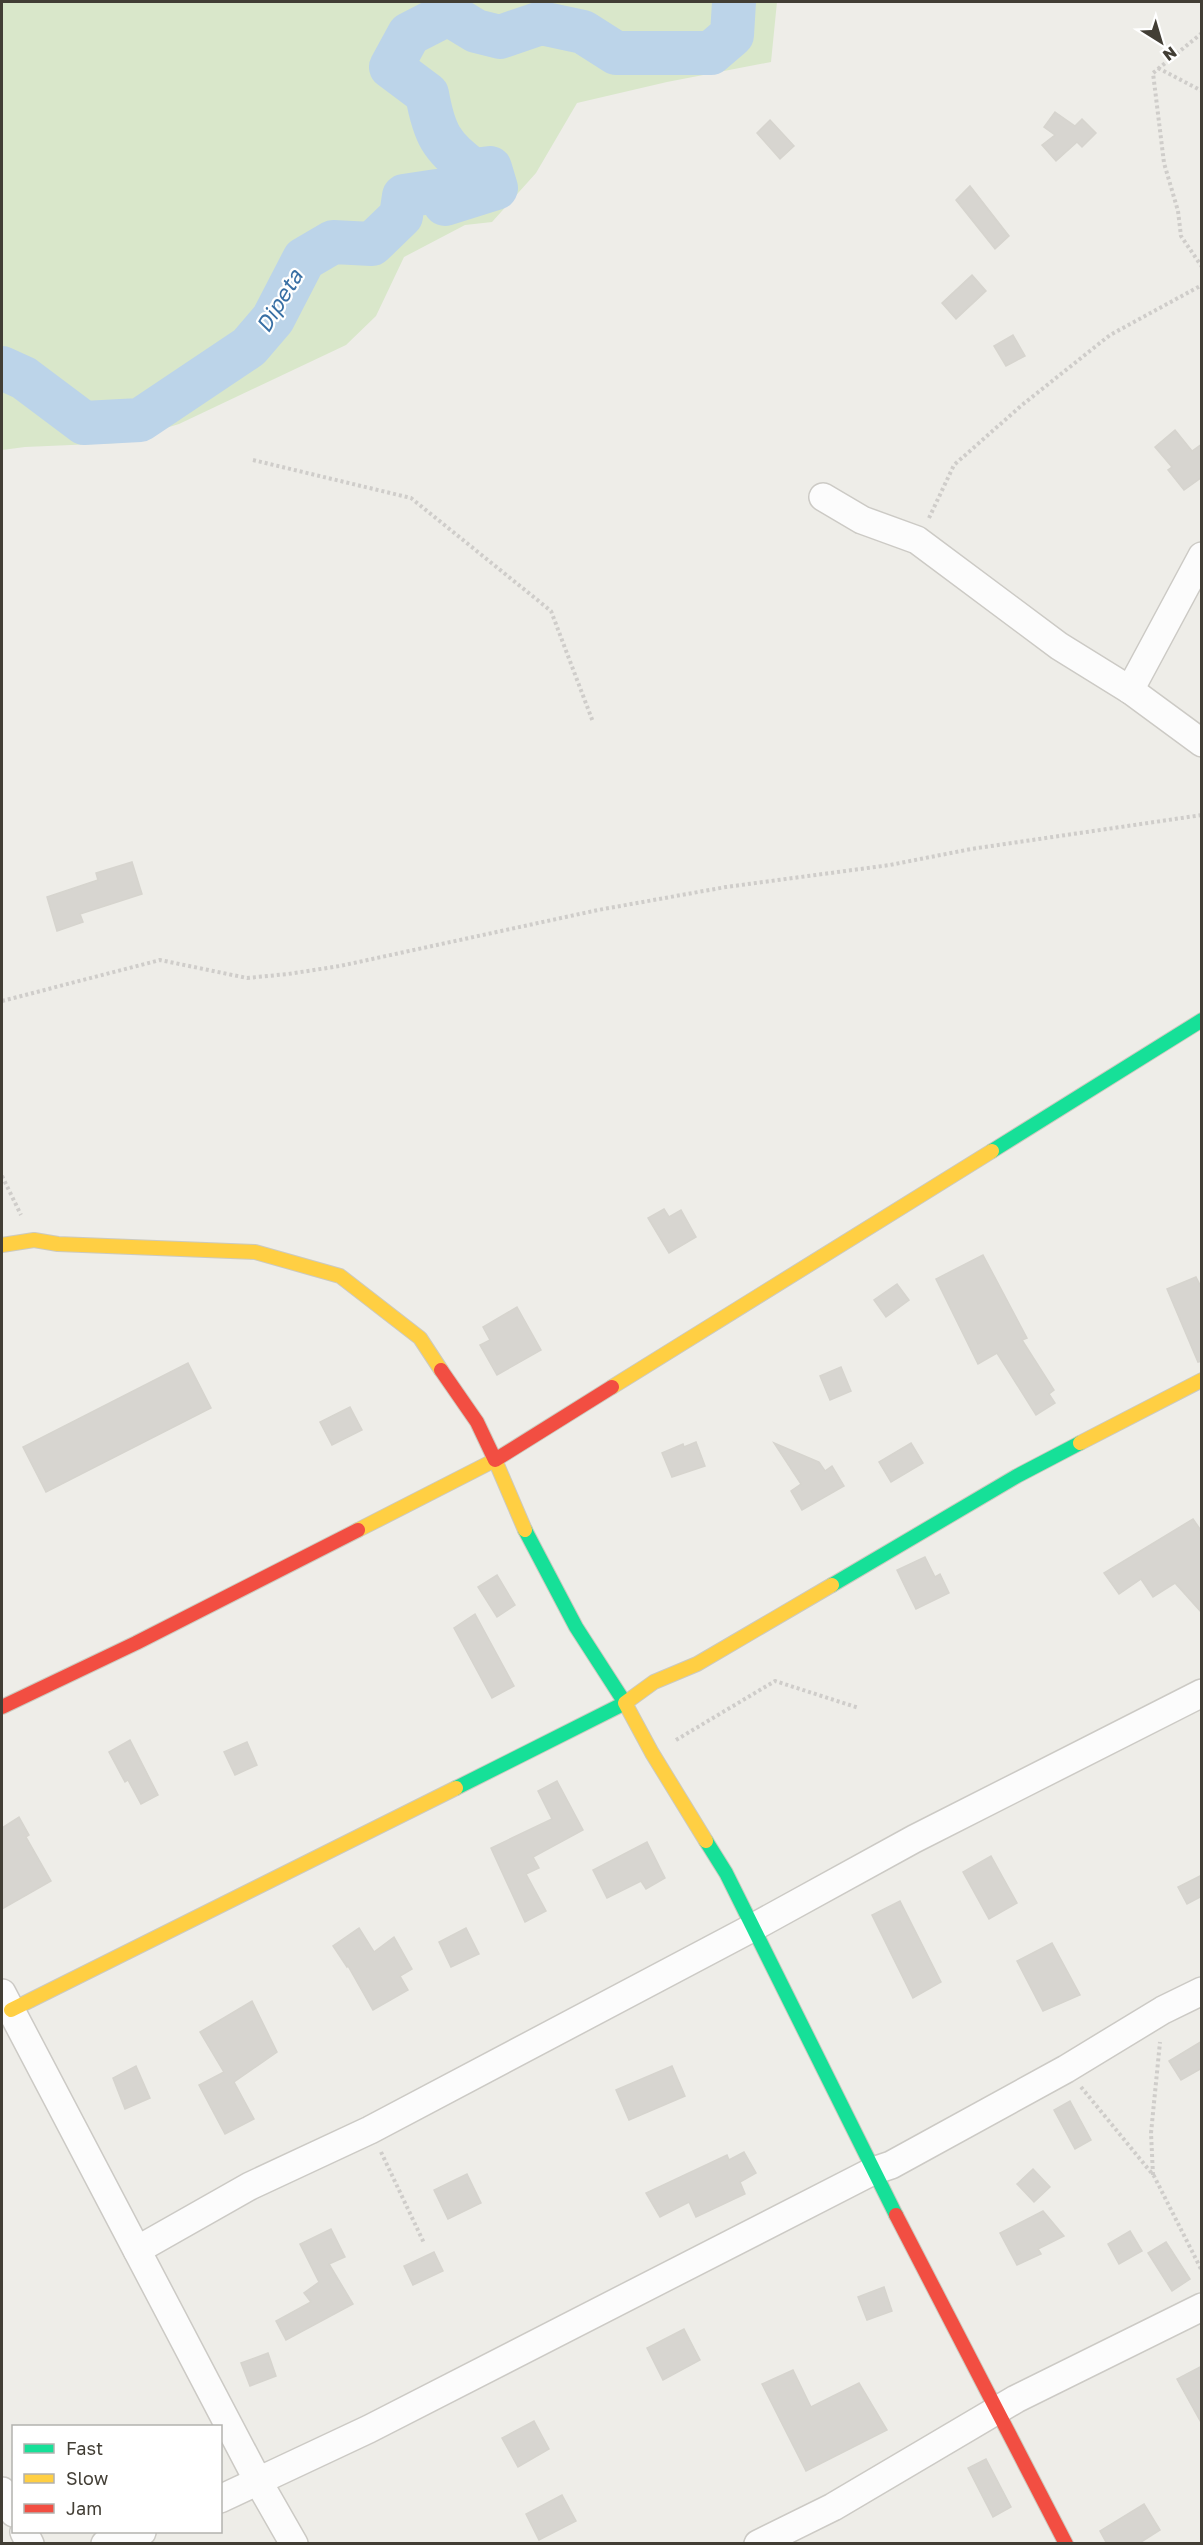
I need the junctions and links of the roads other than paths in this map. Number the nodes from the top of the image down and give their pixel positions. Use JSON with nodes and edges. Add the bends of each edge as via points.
{"nodes":[{"id":1,"x":823,"y":497,"type":"dead end"},
{"id":2,"x":1202,"y":556,"type":"edge"},
{"id":3,"x":1130,"y":690,"type":"junction"},
{"id":4,"x":1202,"y":743,"type":"edge"},
{"id":5,"x":1202,"y":1020,"type":"edge"},
{"id":6,"x":2,"y":1245,"type":"edge"},
{"id":7,"x":1202,"y":1380,"type":"edge"},
{"id":8,"x":495,"y":1460,"type":"junction"},
{"id":9,"x":1202,"y":1693,"type":"edge"},
{"id":10,"x":625,"y":1703,"type":"junction"},
{"id":11,"x":2,"y":1707,"type":"edge"},
{"id":12,"x":752,"y":1928,"type":"junction"},
{"id":13,"x":1202,"y":1991,"type":"edge"},
{"id":14,"x":6,"y":2002,"type":"edge"},
{"id":15,"x":873,"y":2171,"type":"junction"},
{"id":16,"x":137,"y":2250,"type":"junction"},
{"id":17,"x":1202,"y":2307,"type":"edge"},
{"id":18,"x":996,"y":2411,"type":"junction"},
{"id":19,"x":258,"y":2481,"type":"junction"},
{"id":20,"x":2,"y":2491,"type":"edge"},
{"id":21,"x":222,"y":2498,"type":"edge"},
{"id":22,"x":12,"y":2509,"type":"edge"},
{"id":23,"x":139,"y":2533,"type":"edge"},
{"id":24,"x":105,"y":2544,"type":"edge"},
{"id":25,"x":294,"y":2544,"type":"edge"},
{"id":26,"x":758,"y":2544,"type":"edge"},
{"id":27,"x":1066,"y":2544,"type":"edge"}],
"edges":[{"from":1,"to":3,"type":"street","via":[[862,520],[917,540],[1059,646]]},
{"from":2,"to":3,"type":"street"},
{"from":3,"to":4,"type":"street"},
{"from":5,"to":8,"type":"street"},
{"from":6,"to":8,"type":"street","via":[[34,1240],[255,1252],[340,1276],[420,1338],[477,1422]]},
{"from":7,"to":10,"type":"street","via":[[1017,1476],[697,1664],[654,1682]]},
{"from":8,"to":10,"type":"street","via":[[521,1522],[576,1627]]},
{"from":8,"to":11,"type":"street"},
{"from":9,"to":12,"type":"street","via":[[914,1839]]},
{"from":10,"to":12,"type":"street","via":[[726,1872]]},
{"from":10,"to":14,"type":"street"},
{"from":12,"to":15,"type":"street"},
{"from":12,"to":16,"type":"street","via":[[370,2130],[250,2186]]},
{"from":13,"to":15,"type":"street","via":[[891,2165]]},
{"from":14,"to":16,"type":"street"},
{"from":15,"to":18,"type":"street"},
{"from":15,"to":19,"type":"street","via":[[369,2429]]},
{"from":16,"to":19,"type":"street"},
{"from":17,"to":18,"type":"street"},
{"from":18,"to":26,"type":"street","via":[[832,2507]]},
{"from":18,"to":27,"type":"street"},
{"from":19,"to":21,"type":"street"},
{"from":19,"to":25,"type":"street"},
{"from":20,"to":22,"type":"street"},
{"from":23,"to":24,"type":"street"}]}
